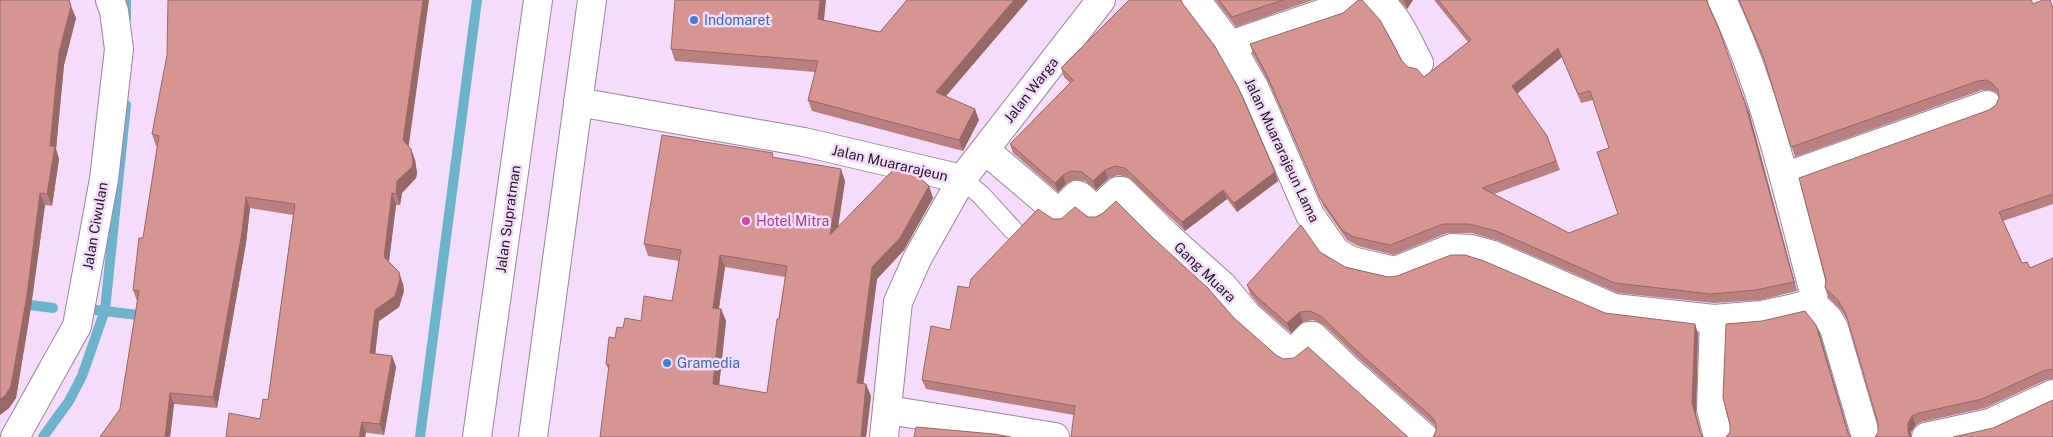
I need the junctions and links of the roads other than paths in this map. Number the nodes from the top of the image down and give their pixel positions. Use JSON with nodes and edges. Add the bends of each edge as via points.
{"nodes":[{"id":1,"x":110,"y":0,"type":"edge"},
{"id":2,"x":538,"y":0,"type":"edge"},
{"id":3,"x":592,"y":0,"type":"edge"},
{"id":4,"x":1101,"y":0,"type":"edge"},
{"id":5,"x":1196,"y":0,"type":"edge"},
{"id":6,"x":1349,"y":0,"type":"edge"},
{"id":7,"x":1377,"y":0,"type":"edge"},
{"id":8,"x":1722,"y":0,"type":"edge"},
{"id":9,"x":1230,"y":45,"type":"junction"},
{"id":10,"x":1419,"y":63,"type":"dead end"},
{"id":11,"x":578,"y":102,"type":"junction"},
{"id":12,"x":1987,"y":105,"type":"dead end"},
{"id":13,"x":985,"y":150,"type":"junction"},
{"id":14,"x":1784,"y":177,"type":"junction"},
{"id":15,"x":962,"y":180,"type":"junction"},
{"id":16,"x":1013,"y":230,"type":"dead end"},
{"id":17,"x":1810,"y":301,"type":"junction"},
{"id":18,"x":1714,"y":320,"type":"junction"},
{"id":19,"x":2053,"y":394,"type":"edge"},
{"id":20,"x":888,"y":410,"type":"junction"},
{"id":21,"x":1993,"y":430,"type":"edge"},
{"id":22,"x":15,"y":437,"type":"edge"},
{"id":23,"x":477,"y":437,"type":"edge"},
{"id":24,"x":533,"y":437,"type":"edge"},
{"id":25,"x":884,"y":437,"type":"edge"},
{"id":26,"x":1055,"y":437,"type":"edge"},
{"id":27,"x":1424,"y":437,"type":"edge"},
{"id":28,"x":1718,"y":437,"type":"edge"},
{"id":29,"x":1866,"y":437,"type":"edge"},
{"id":30,"x":1926,"y":437,"type":"edge"}],
"edges":[{"from":1,"to":22,"type":"street","name":"Jalan Ciwulan","via":[[119,49],[104,179],[77,326]]},
{"from":2,"to":23,"type":"street","name":"Jalan Supratman"},
{"from":3,"to":11,"type":"street"},
{"from":4,"to":13,"type":"street","name":"Jalan Warga"},
{"from":5,"to":9,"type":"street","name":"Jalan Muararajeun Lama"},
{"from":6,"to":9,"type":"street","via":[[1341,7]]},
{"from":7,"to":10,"type":"street","via":[[1403,31]]},
{"from":8,"to":14,"type":"street","via":[[1751,72]]},
{"from":9,"to":18,"type":"street","name":"Jalan Muararajeun Lama","via":[[1255,89],[1310,215],[1336,252],[1352,261],[1394,271],[1452,248],[1471,249],[1493,255],[1614,308]]},
{"from":11,"to":15,"type":"street","name":"Jalan Muararajeun","via":[[804,142]]},
{"from":11,"to":24,"type":"street"},
{"from":12,"to":14,"type":"street"},
{"from":13,"to":15,"type":"street","name":"Jalan Warga"},
{"from":13,"to":27,"type":"street","name":"Gang Muara","via":[[1059,213],[1077,196],[1096,211],[1122,191],[1223,286],[1248,316],[1290,353],[1313,336]]},
{"from":14,"to":17,"type":"street","via":[[1814,293]]},
{"from":15,"to":16,"type":"lane","via":[[981,195]]},
{"from":15,"to":20,"type":"street","name":"Jalan Muararajeun","via":[[916,259],[898,302]]},
{"from":17,"to":18,"type":"street","name":"Jalan Muararajeun Lama","via":[[1803,306]]},
{"from":17,"to":29,"type":"street","via":[[1834,328]]},
{"from":18,"to":28,"type":"street","via":[[1711,409]]},
{"from":19,"to":21,"type":"street"},
{"from":20,"to":25,"type":"street","name":"Jalan Muararajeun"},
{"from":20,"to":26,"type":"street"},
{"from":21,"to":30,"type":"street"}]}
